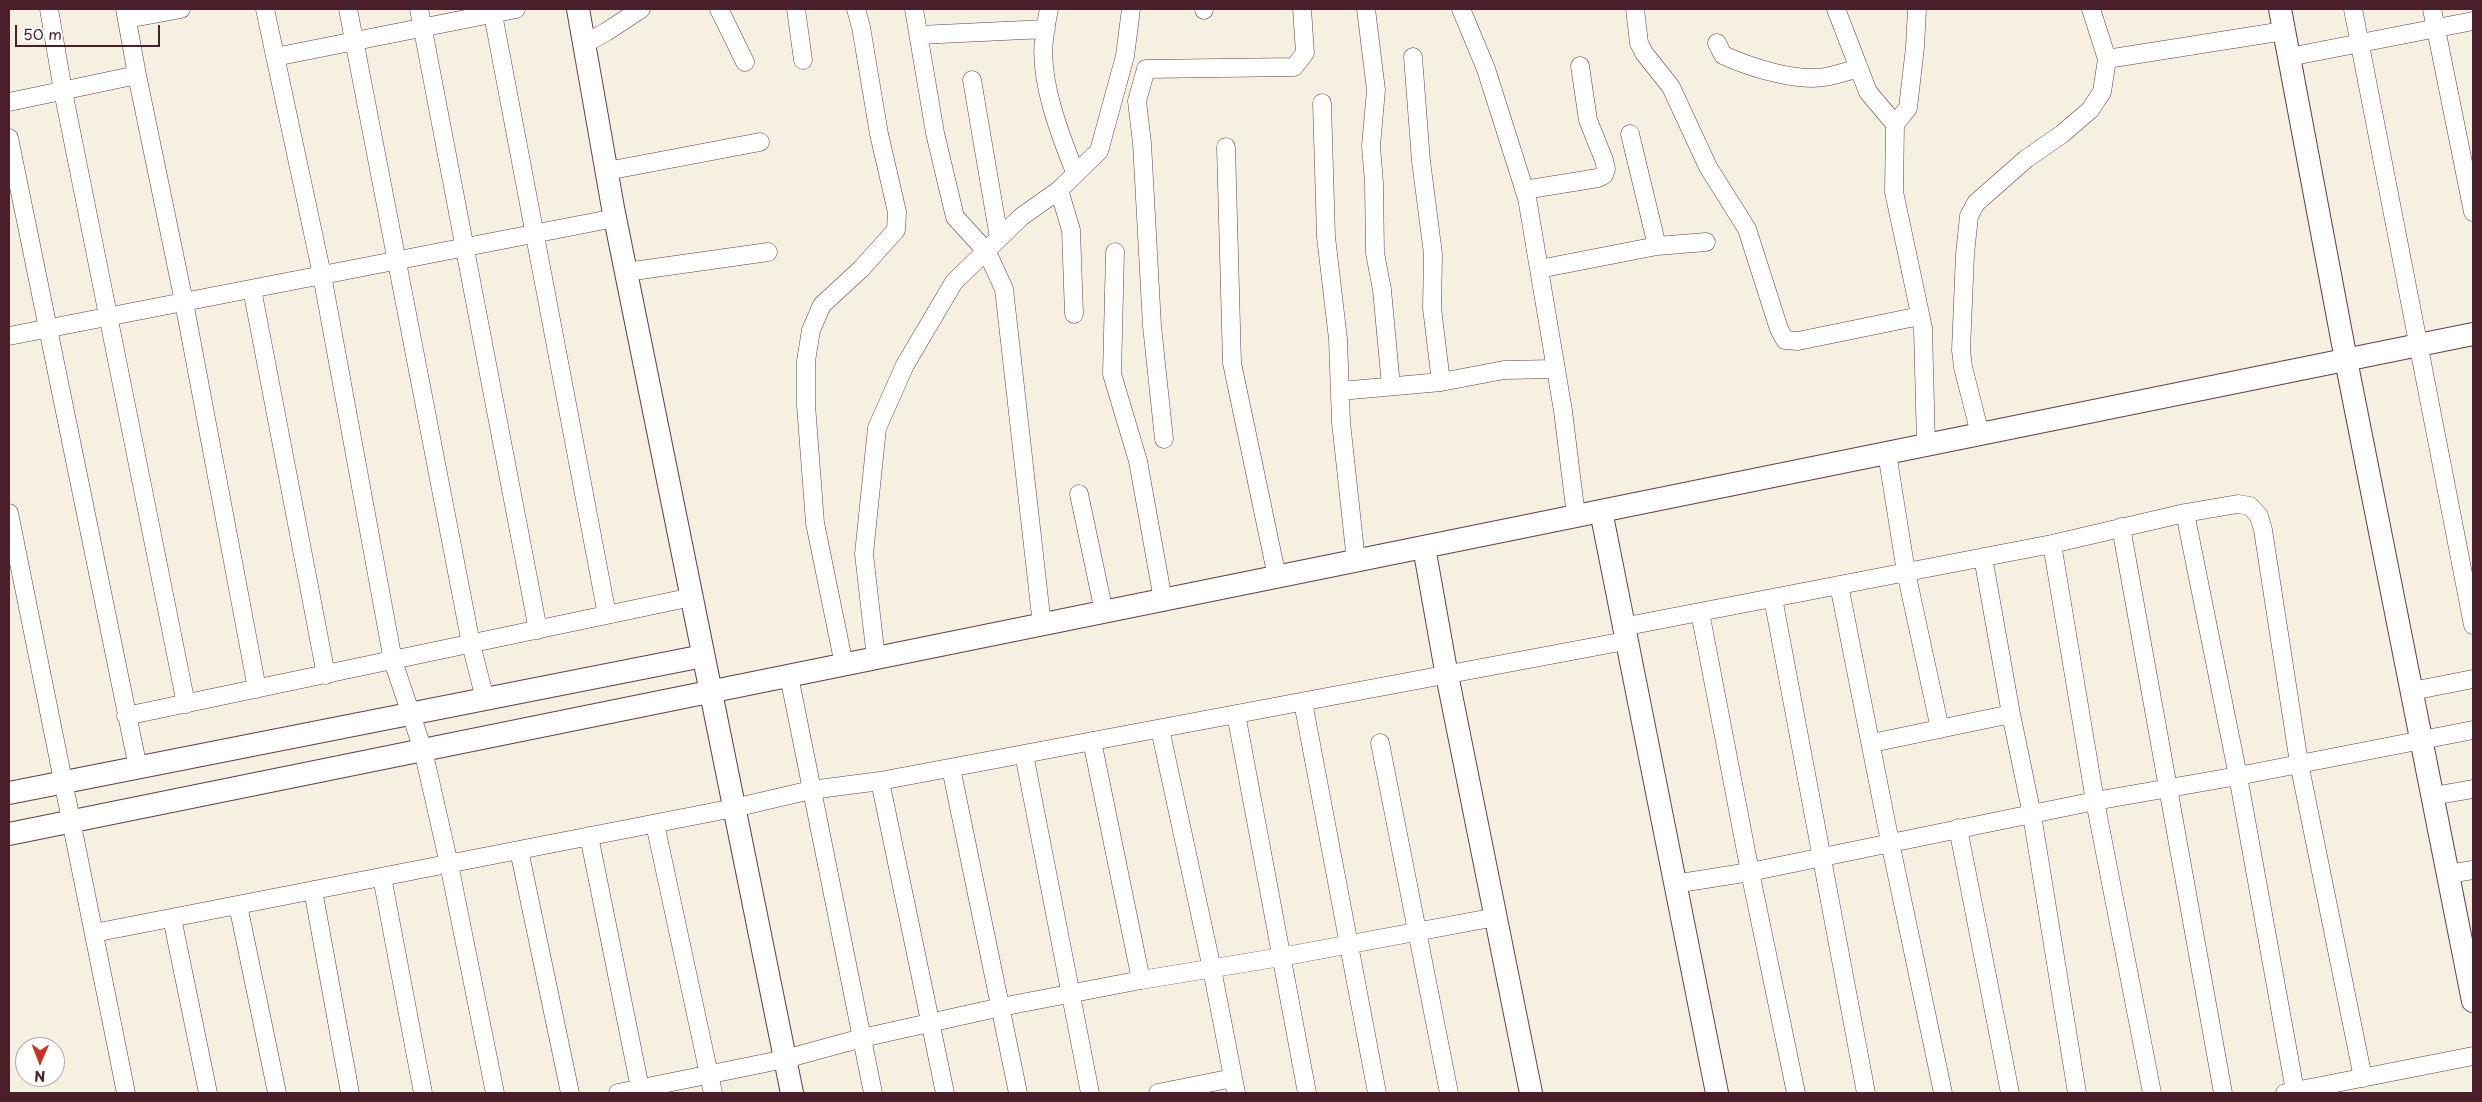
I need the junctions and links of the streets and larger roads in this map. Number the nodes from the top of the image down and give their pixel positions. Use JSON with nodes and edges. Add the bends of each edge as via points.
{"nodes":[{"id":1,"x":49,"y":9,"type":"edge"},
{"id":2,"x":181,"y":9,"type":"edge"},
{"id":3,"x":265,"y":9,"type":"edge"},
{"id":4,"x":348,"y":9,"type":"edge"},
{"id":5,"x":419,"y":9,"type":"edge"},
{"id":6,"x":516,"y":9,"type":"edge"},
{"id":7,"x":578,"y":9,"type":"edge"},
{"id":8,"x":641,"y":9,"type":"edge"},
{"id":9,"x":719,"y":9,"type":"edge"},
{"id":10,"x":796,"y":9,"type":"edge"},
{"id":11,"x":856,"y":9,"type":"edge"},
{"id":12,"x":914,"y":9,"type":"edge"},
{"id":13,"x":1049,"y":9,"type":"edge"},
{"id":14,"x":1130,"y":9,"type":"edge"},
{"id":15,"x":1302,"y":9,"type":"edge"},
{"id":16,"x":1366,"y":9,"type":"edge"},
{"id":17,"x":1461,"y":9,"type":"edge"},
{"id":18,"x":1635,"y":9,"type":"edge"},
{"id":19,"x":1836,"y":9,"type":"edge"},
{"id":20,"x":1917,"y":9,"type":"edge"},
{"id":21,"x":2091,"y":9,"type":"edge"},
{"id":22,"x":2280,"y":9,"type":"edge"},
{"id":23,"x":2353,"y":9,"type":"edge"},
{"id":24,"x":2432,"y":9,"type":"edge"},
{"id":25,"x":492,"y":11,"type":"edge"},
{"id":26,"x":126,"y":14,"type":"edge"},
{"id":27,"x":2473,"y":21,"type":"edge"},
{"id":28,"x":423,"y":28,"type":"junction"},
{"id":29,"x":1046,"y":28,"type":"junction"},
{"id":30,"x":2435,"y":28,"type":"junction"},
{"id":31,"x":2284,"y":30,"type":"junction"},
{"id":32,"x":919,"y":35,"type":"junction"},
{"id":33,"x":355,"y":41,"type":"junction"},
{"id":34,"x":1717,"y":43,"type":"dead end"},
{"id":35,"x":2360,"y":43,"type":"junction"},
{"id":36,"x":584,"y":44,"type":"junction"},
{"id":37,"x":1413,"y":56,"type":"dead end"},
{"id":38,"x":275,"y":57,"type":"junction"},
{"id":39,"x":2289,"y":57,"type":"junction"},
{"id":40,"x":2107,"y":59,"type":"junction"},
{"id":41,"x":803,"y":60,"type":"dead end"},
{"id":42,"x":745,"y":62,"type":"dead end"},
{"id":43,"x":1580,"y":66,"type":"dead end"},
{"id":44,"x":1859,"y":68,"type":"junction"},
{"id":45,"x":136,"y":75,"type":"junction"},
{"id":46,"x":972,"y":80,"type":"dead end"},
{"id":47,"x":63,"y":91,"type":"junction"},
{"id":48,"x":9,"y":102,"type":"edge"},
{"id":49,"x":1322,"y":103,"type":"dead end"},
{"id":50,"x":1895,"y":124,"type":"junction"},
{"id":51,"x":1630,"y":134,"type":"dead end"},
{"id":52,"x":9,"y":138,"type":"edge"},
{"id":53,"x":760,"y":142,"type":"dead end"},
{"id":54,"x":1226,"y":147,"type":"dead end"},
{"id":55,"x":607,"y":171,"type":"junction"},
{"id":56,"x":1075,"y":172,"type":"junction"},
{"id":57,"x":1059,"y":190,"type":"junction"},
{"id":58,"x":1524,"y":190,"type":"junction"},
{"id":59,"x":2473,"y":212,"type":"edge"},
{"id":60,"x":615,"y":218,"type":"junction"},
{"id":61,"x":534,"y":234,"type":"junction"},
{"id":62,"x":999,"y":238,"type":"junction"},
{"id":63,"x":1706,"y":242,"type":"dead end"},
{"id":64,"x":1657,"y":246,"type":"junction"},
{"id":65,"x":466,"y":247,"type":"junction"},
{"id":66,"x":768,"y":252,"type":"dead end"},
{"id":67,"x":987,"y":252,"type":"junction"},
{"id":68,"x":1115,"y":252,"type":"dead end"},
{"id":69,"x":396,"y":260,"type":"junction"},
{"id":70,"x":1539,"y":269,"type":"junction"},
{"id":71,"x":626,"y":272,"type":"junction"},
{"id":72,"x":322,"y":275,"type":"junction"},
{"id":73,"x":252,"y":289,"type":"junction"},
{"id":74,"x":184,"y":302,"type":"junction"},
{"id":75,"x":1074,"y":314,"type":"dead end"},
{"id":76,"x":1920,"y":316,"type":"junction"},
{"id":77,"x":110,"y":317,"type":"junction"},
{"id":78,"x":47,"y":329,"type":"junction"},
{"id":79,"x":2473,"y":334,"type":"edge"},
{"id":80,"x":9,"y":336,"type":"edge"},
{"id":81,"x":2417,"y":346,"type":"junction"},
{"id":82,"x":2346,"y":360,"type":"junction"},
{"id":83,"x":1556,"y":369,"type":"junction"},
{"id":84,"x":1441,"y":382,"type":"junction"},
{"id":85,"x":1391,"y":386,"type":"junction"},
{"id":86,"x":1340,"y":391,"type":"junction"},
{"id":87,"x":1980,"y":434,"type":"junction"},
{"id":88,"x":1164,"y":439,"type":"dead end"},
{"id":89,"x":1926,"y":445,"type":"junction"},
{"id":90,"x":1886,"y":453,"type":"junction"},
{"id":91,"x":1079,"y":494,"type":"dead end"},
{"id":92,"x":1601,"y":511,"type":"junction"},
{"id":93,"x":9,"y":513,"type":"edge"},
{"id":94,"x":2185,"y":513,"type":"junction"},
{"id":95,"x":1576,"y":516,"type":"junction"},
{"id":96,"x":2120,"y":528,"type":"junction"},
{"id":97,"x":2052,"y":544,"type":"junction"},
{"id":98,"x":1424,"y":547,"type":"junction"},
{"id":99,"x":1983,"y":557,"type":"junction"},
{"id":100,"x":1356,"y":561,"type":"junction"},
{"id":101,"x":1906,"y":572,"type":"junction"},
{"id":102,"x":1277,"y":577,"type":"junction"},
{"id":103,"x":1839,"y":585,"type":"junction"},
{"id":104,"x":692,"y":598,"type":"junction"},
{"id":105,"x":1773,"y":598,"type":"junction"},
{"id":106,"x":1163,"y":600,"type":"junction"},
{"id":107,"x":1104,"y":612,"type":"junction"},
{"id":108,"x":1700,"y":612,"type":"junction"},
{"id":109,"x":607,"y":615,"type":"junction"},
{"id":110,"x":1042,"y":624,"type":"junction"},
{"id":111,"x":2473,"y":625,"type":"edge"},
{"id":112,"x":538,"y":630,"type":"junction"},
{"id":113,"x":1624,"y":634,"type":"junction"},
{"id":114,"x":471,"y":644,"type":"junction"},
{"id":115,"x":703,"y":656,"type":"junction"},
{"id":116,"x":876,"y":658,"type":"junction"},
{"id":117,"x":393,"y":661,"type":"junction"},
{"id":118,"x":844,"y":665,"type":"junction"},
{"id":119,"x":326,"y":675,"type":"junction"},
{"id":120,"x":1447,"y":675,"type":"junction"},
{"id":121,"x":789,"y":676,"type":"junction"},
{"id":122,"x":2473,"y":679,"type":"edge"},
{"id":123,"x":257,"y":689,"type":"junction"},
{"id":124,"x":2412,"y":691,"type":"junction"},
{"id":125,"x":711,"y":692,"type":"junction"},
{"id":126,"x":485,"y":699,"type":"junction"},
{"id":127,"x":1303,"y":702,"type":"junction"},
{"id":128,"x":186,"y":704,"type":"junction"},
{"id":129,"x":411,"y":714,"type":"junction"},
{"id":130,"x":1236,"y":714,"type":"junction"},
{"id":131,"x":2011,"y":714,"type":"junction"},
{"id":132,"x":126,"y":716,"type":"junction"},
{"id":133,"x":1160,"y":729,"type":"junction"},
{"id":134,"x":1940,"y":729,"type":"junction"},
{"id":135,"x":2473,"y":730,"type":"edge"},
{"id":136,"x":2422,"y":739,"type":"junction"},
{"id":137,"x":1092,"y":741,"type":"junction"},
{"id":138,"x":1380,"y":743,"type":"dead end"},
{"id":139,"x":1872,"y":743,"type":"junction"},
{"id":140,"x":423,"y":750,"type":"junction"},
{"id":141,"x":1024,"y":754,"type":"junction"},
{"id":142,"x":2299,"y":763,"type":"junction"},
{"id":143,"x":138,"y":768,"type":"junction"},
{"id":144,"x":951,"y":768,"type":"junction"},
{"id":145,"x":2238,"y":776,"type":"junction"},
{"id":146,"x":880,"y":781,"type":"junction"},
{"id":147,"x":64,"y":782,"type":"junction"},
{"id":148,"x":2168,"y":788,"type":"junction"},
{"id":149,"x":2473,"y":789,"type":"edge"},
{"id":150,"x":811,"y":790,"type":"junction"},
{"id":151,"x":9,"y":793,"type":"edge"},
{"id":152,"x":2433,"y":796,"type":"junction"},
{"id":153,"x":2095,"y":801,"type":"junction"},
{"id":154,"x":734,"y":808,"type":"junction"},
{"id":155,"x":2032,"y":815,"type":"junction"},
{"id":156,"x":72,"y":821,"type":"junction"},
{"id":157,"x":655,"y":824,"type":"junction"},
{"id":158,"x":1958,"y":828,"type":"junction"},
{"id":159,"x":9,"y":834,"type":"edge"},
{"id":160,"x":589,"y":836,"type":"junction"},
{"id":161,"x":1890,"y":842,"type":"junction"},
{"id":162,"x":519,"y":850,"type":"junction"},
{"id":163,"x":1822,"y":858,"type":"junction"},
{"id":164,"x":449,"y":864,"type":"junction"},
{"id":165,"x":2473,"y":870,"type":"edge"},
{"id":166,"x":1750,"y":872,"type":"junction"},
{"id":167,"x":2448,"y":874,"type":"junction"},
{"id":168,"x":382,"y":877,"type":"junction"},
{"id":169,"x":1674,"y":884,"type":"junction"},
{"id":170,"x":313,"y":890,"type":"junction"},
{"id":171,"x":238,"y":905,"type":"junction"},
{"id":172,"x":1496,"y":917,"type":"junction"},
{"id":173,"x":172,"y":918,"type":"junction"},
{"id":174,"x":1417,"y":932,"type":"junction"},
{"id":175,"x":94,"y":933,"type":"junction"},
{"id":176,"x":2467,"y":937,"type":"edge"},
{"id":177,"x":1348,"y":944,"type":"junction"},
{"id":178,"x":1281,"y":957,"type":"junction"},
{"id":179,"x":1212,"y":969,"type":"junction"},
{"id":180,"x":1141,"y":980,"type":"junction"},
{"id":181,"x":1069,"y":994,"type":"junction"},
{"id":182,"x":2473,"y":1001,"type":"edge"},
{"id":183,"x":1001,"y":1008,"type":"junction"},
{"id":184,"x":931,"y":1023,"type":"junction"},
{"id":185,"x":862,"y":1038,"type":"junction"},
{"id":186,"x":2473,"y":1056,"type":"edge"},
{"id":187,"x":785,"y":1059,"type":"junction"},
{"id":188,"x":709,"y":1074,"type":"junction"},
{"id":189,"x":2363,"y":1078,"type":"junction"},
{"id":190,"x":1234,"y":1086,"type":"edge"},
{"id":191,"x":640,"y":1091,"type":"edge"},
{"id":192,"x":2290,"y":1092,"type":"edge"},
{"id":193,"x":126,"y":1093,"type":"edge"},
{"id":194,"x":208,"y":1093,"type":"edge"},
{"id":195,"x":277,"y":1093,"type":"edge"},
{"id":196,"x":350,"y":1093,"type":"edge"},
{"id":197,"x":423,"y":1093,"type":"edge"},
{"id":198,"x":496,"y":1093,"type":"edge"},
{"id":199,"x":570,"y":1093,"type":"edge"},
{"id":200,"x":618,"y":1093,"type":"edge"},
{"id":201,"x":713,"y":1093,"type":"edge"},
{"id":202,"x":792,"y":1093,"type":"edge"},
{"id":203,"x":873,"y":1093,"type":"edge"},
{"id":204,"x":945,"y":1093,"type":"edge"},
{"id":205,"x":1018,"y":1093,"type":"edge"},
{"id":206,"x":1090,"y":1093,"type":"edge"},
{"id":207,"x":1162,"y":1093,"type":"edge"},
{"id":208,"x":1307,"y":1093,"type":"edge"},
{"id":209,"x":1377,"y":1093,"type":"edge"},
{"id":210,"x":1449,"y":1093,"type":"edge"},
{"id":211,"x":1531,"y":1093,"type":"edge"},
{"id":212,"x":1717,"y":1093,"type":"edge"},
{"id":213,"x":1796,"y":1093,"type":"edge"},
{"id":214,"x":1866,"y":1093,"type":"edge"},
{"id":215,"x":1943,"y":1093,"type":"edge"},
{"id":216,"x":2010,"y":1093,"type":"edge"},
{"id":217,"x":2078,"y":1093,"type":"edge"},
{"id":218,"x":2152,"y":1093,"type":"edge"},
{"id":219,"x":2223,"y":1093,"type":"edge"}],
"edges":[{"from":1,"to":47,"type":"street"},
{"from":2,"to":26,"type":"street"},
{"from":3,"to":38,"type":"street"},
{"from":4,"to":33,"type":"street"},
{"from":5,"to":28,"type":"street"},
{"from":6,"to":25,"type":"street"},
{"from":7,"to":36,"type":"street"},
{"from":8,"to":36,"type":"street"},
{"from":9,"to":42,"type":"street"},
{"from":10,"to":41,"type":"street"},
{"from":11,"to":118,"type":"street","via":[[897,212],[896,230],[822,305],[811,330],[806,361],[815,523]]},
{"from":12,"to":32,"type":"street"},
{"from":13,"to":29,"type":"street"},
{"from":14,"to":56,"type":"street","via":[[1125,56],[1099,152]]},
{"from":15,"to":88,"type":"street","via":[[1305,53],[1294,67],[1146,69],[1138,101],[1152,326]]},
{"from":16,"to":85,"type":"street","via":[[1376,90],[1370,146],[1375,253],[1382,290]]},
{"from":17,"to":58,"type":"street","via":[[1486,69]]},
{"from":18,"to":76,"type":"street","via":[[1639,43],[1644,54],[1671,87],[1708,167],[1747,229],[1785,340],[1798,341]]},
{"from":19,"to":44,"type":"street"},
{"from":20,"to":50,"type":"street","via":[[1908,108]]},
{"from":21,"to":40,"type":"street"},
{"from":22,"to":31,"type":"street"},
{"from":23,"to":35,"type":"street"},
{"from":24,"to":30,"type":"street"},
{"from":25,"to":28,"type":"street"},
{"from":25,"to":61,"type":"street"},
{"from":26,"to":45,"type":"street"},
{"from":27,"to":30,"type":"street"},
{"from":28,"to":33,"type":"street"},
{"from":28,"to":65,"type":"street"},
{"from":29,"to":32,"type":"street"},
{"from":29,"to":56,"type":"street","via":[[1043,41],[1048,88],[1056,122]]},
{"from":30,"to":35,"type":"street"},
{"from":30,"to":59,"type":"street"},
{"from":31,"to":39,"type":"street"},
{"from":31,"to":40,"type":"street"},
{"from":32,"to":67,"type":"street","via":[[934,133],[955,217]]},
{"from":33,"to":38,"type":"street"},
{"from":33,"to":69,"type":"street"},
{"from":34,"to":44,"type":"street","via":[[1722,55],[1776,74],[1823,77]]},
{"from":35,"to":39,"type":"street"},
{"from":35,"to":81,"type":"street"},
{"from":36,"to":55,"type":"street"},
{"from":37,"to":84,"type":"street","via":[[1421,161],[1433,254],[1432,308]]},
{"from":38,"to":72,"type":"street"},
{"from":39,"to":82,"type":"street"},
{"from":40,"to":87,"type":"street","via":[[2102,92],[2090,110],[1983,196],[1969,216],[1962,350],[1963,367]]},
{"from":43,"to":58,"type":"street","via":[[1588,120],[1604,160],[1604,175]]},
{"from":44,"to":50,"type":"street","via":[[1868,92]]},
{"from":45,"to":47,"type":"street"},
{"from":45,"to":74,"type":"street"},
{"from":46,"to":62,"type":"street"},
{"from":47,"to":48,"type":"street"},
{"from":47,"to":77,"type":"street"},
{"from":49,"to":86,"type":"street","via":[[1326,237],[1338,339]]},
{"from":50,"to":76,"type":"street","via":[[1894,192]]},
{"from":51,"to":64,"type":"street"},
{"from":52,"to":78,"type":"street"},
{"from":53,"to":55,"type":"street"},
{"from":54,"to":102,"type":"street","via":[[1232,363]]},
{"from":55,"to":60,"type":"street"},
{"from":56,"to":57,"type":"street"},
{"from":57,"to":62,"type":"street"},
{"from":57,"to":75,"type":"street","via":[[1071,230]]},
{"from":58,"to":70,"type":"street"},
{"from":60,"to":61,"type":"street"},
{"from":60,"to":71,"type":"street"},
{"from":61,"to":65,"type":"street"},
{"from":61,"to":109,"type":"street"},
{"from":62,"to":67,"type":"street"},
{"from":63,"to":64,"type":"street"},
{"from":64,"to":70,"type":"street"},
{"from":65,"to":69,"type":"street"},
{"from":65,"to":112,"type":"street"},
{"from":66,"to":71,"type":"street"},
{"from":67,"to":110,"type":"street","via":[[1004,288]]},
{"from":67,"to":116,"type":"street","via":[[954,282],[905,365],[877,428],[864,554]]},
{"from":68,"to":106,"type":"street","via":[[1112,374],[1138,461]]},
{"from":69,"to":72,"type":"street"},
{"from":69,"to":114,"type":"street"},
{"from":70,"to":83,"type":"street"},
{"from":71,"to":104,"type":"street"},
{"from":72,"to":73,"type":"street"},
{"from":72,"to":117,"type":"street"},
{"from":73,"to":74,"type":"street"},
{"from":73,"to":119,"type":"street"},
{"from":74,"to":77,"type":"street"},
{"from":74,"to":123,"type":"street"},
{"from":76,"to":89,"type":"street"},
{"from":77,"to":78,"type":"street"},
{"from":77,"to":128,"type":"street"},
{"from":78,"to":80,"type":"street"},
{"from":78,"to":132,"type":"street"},
{"from":79,"to":81,"type":"street"},
{"from":81,"to":82,"type":"street"},
{"from":81,"to":111,"type":"street"},
{"from":82,"to":87,"type":"street"},
{"from":82,"to":124,"type":"street"},
{"from":83,"to":84,"type":"street","via":[[1504,370]]},
{"from":83,"to":95,"type":"street"},
{"from":84,"to":85,"type":"street"},
{"from":85,"to":86,"type":"street"},
{"from":86,"to":100,"type":"street"},
{"from":87,"to":89,"type":"street"},
{"from":89,"to":90,"type":"street"},
{"from":90,"to":92,"type":"street"},
{"from":90,"to":101,"type":"street"},
{"from":91,"to":107,"type":"street"},
{"from":92,"to":95,"type":"street"},
{"from":92,"to":113,"type":"street"},
{"from":93,"to":147,"type":"street"},
{"from":94,"to":96,"type":"street"},
{"from":94,"to":142,"type":"street","via":[[2238,504],[2250,506],[2258,516],[2263,530]]},
{"from":94,"to":145,"type":"street"},
{"from":95,"to":98,"type":"street"},
{"from":96,"to":97,"type":"street"},
{"from":96,"to":148,"type":"street"},
{"from":97,"to":99,"type":"street"},
{"from":97,"to":153,"type":"street"},
{"from":98,"to":100,"type":"street"},
{"from":98,"to":120,"type":"street"},
{"from":99,"to":101,"type":"street"},
{"from":99,"to":131,"type":"street"},
{"from":100,"to":102,"type":"street"},
{"from":101,"to":103,"type":"street"},
{"from":101,"to":134,"type":"street"},
{"from":102,"to":106,"type":"street"},
{"from":103,"to":105,"type":"street"},
{"from":103,"to":139,"type":"street"},
{"from":104,"to":109,"type":"street"},
{"from":104,"to":115,"type":"street"},
{"from":105,"to":108,"type":"street"},
{"from":105,"to":163,"type":"street"},
{"from":106,"to":107,"type":"street"},
{"from":107,"to":110,"type":"street"},
{"from":108,"to":113,"type":"street"},
{"from":108,"to":166,"type":"street"},
{"from":109,"to":112,"type":"street"},
{"from":110,"to":116,"type":"street"},
{"from":112,"to":114,"type":"street"},
{"from":113,"to":120,"type":"street"},
{"from":113,"to":169,"type":"street"},
{"from":114,"to":117,"type":"street"},
{"from":114,"to":126,"type":"street"},
{"from":115,"to":125,"type":"street"},
{"from":115,"to":126,"type":"street"},
{"from":116,"to":118,"type":"street"},
{"from":117,"to":119,"type":"street"},
{"from":117,"to":129,"type":"street"},
{"from":118,"to":121,"type":"street"},
{"from":119,"to":123,"type":"street"},
{"from":120,"to":127,"type":"street"},
{"from":120,"to":172,"type":"street"},
{"from":121,"to":125,"type":"street"},
{"from":121,"to":150,"type":"street"},
{"from":122,"to":124,"type":"street"},
{"from":123,"to":128,"type":"street"},
{"from":124,"to":136,"type":"street"},
{"from":125,"to":140,"type":"street"},
{"from":125,"to":154,"type":"street"},
{"from":126,"to":129,"type":"street"},
{"from":127,"to":130,"type":"street"},
{"from":127,"to":177,"type":"street"},
{"from":128,"to":132,"type":"street"},
{"from":129,"to":140,"type":"street"},
{"from":129,"to":143,"type":"street"},
{"from":130,"to":133,"type":"street"},
{"from":130,"to":178,"type":"street"},
{"from":131,"to":134,"type":"street"},
{"from":131,"to":155,"type":"street"},
{"from":132,"to":143,"type":"street"},
{"from":133,"to":137,"type":"street"},
{"from":133,"to":179,"type":"street"},
{"from":134,"to":139,"type":"street"},
{"from":135,"to":136,"type":"street"},
{"from":136,"to":142,"type":"street"},
{"from":136,"to":152,"type":"street"},
{"from":137,"to":141,"type":"street"},
{"from":137,"to":180,"type":"street"},
{"from":138,"to":174,"type":"street"},
{"from":139,"to":161,"type":"street"},
{"from":140,"to":156,"type":"street"},
{"from":140,"to":164,"type":"street"},
{"from":141,"to":144,"type":"street"},
{"from":141,"to":181,"type":"street"},
{"from":142,"to":145,"type":"street"},
{"from":142,"to":189,"type":"street"},
{"from":143,"to":147,"type":"street"},
{"from":144,"to":146,"type":"street"},
{"from":144,"to":183,"type":"street"},
{"from":145,"to":148,"type":"street"},
{"from":145,"to":192,"type":"street"},
{"from":146,"to":150,"type":"street"},
{"from":146,"to":184,"type":"street"},
{"from":147,"to":151,"type":"street"},
{"from":147,"to":156,"type":"street"},
{"from":148,"to":153,"type":"street"},
{"from":148,"to":219,"type":"street"},
{"from":149,"to":152,"type":"street"},
{"from":150,"to":154,"type":"street"},
{"from":150,"to":185,"type":"street"},
{"from":152,"to":167,"type":"street"},
{"from":153,"to":155,"type":"street"},
{"from":153,"to":218,"type":"street"},
{"from":154,"to":157,"type":"street"},
{"from":154,"to":187,"type":"street"},
{"from":155,"to":158,"type":"street"},
{"from":155,"to":217,"type":"street"},
{"from":156,"to":159,"type":"street"},
{"from":156,"to":175,"type":"street"},
{"from":157,"to":160,"type":"street"},
{"from":157,"to":188,"type":"street"},
{"from":158,"to":161,"type":"street"},
{"from":158,"to":216,"type":"street"},
{"from":160,"to":162,"type":"street"},
{"from":160,"to":191,"type":"street"},
{"from":161,"to":163,"type":"street"},
{"from":161,"to":215,"type":"street"},
{"from":162,"to":164,"type":"street"},
{"from":162,"to":199,"type":"street"},
{"from":163,"to":166,"type":"street"},
{"from":163,"to":214,"type":"street"},
{"from":164,"to":168,"type":"street"},
{"from":164,"to":198,"type":"street"},
{"from":165,"to":167,"type":"street"},
{"from":166,"to":169,"type":"street"},
{"from":166,"to":213,"type":"street"},
{"from":167,"to":176,"type":"street"},
{"from":168,"to":170,"type":"street"},
{"from":168,"to":197,"type":"street"},
{"from":169,"to":212,"type":"street"},
{"from":170,"to":171,"type":"street"},
{"from":170,"to":196,"type":"street"},
{"from":171,"to":173,"type":"street"},
{"from":171,"to":195,"type":"street"},
{"from":172,"to":174,"type":"street"},
{"from":172,"to":211,"type":"street"},
{"from":173,"to":175,"type":"street"},
{"from":173,"to":194,"type":"street"},
{"from":174,"to":177,"type":"street"},
{"from":174,"to":210,"type":"street"},
{"from":175,"to":193,"type":"street"},
{"from":176,"to":182,"type":"street"},
{"from":177,"to":178,"type":"street"},
{"from":177,"to":209,"type":"street"},
{"from":178,"to":179,"type":"street"},
{"from":178,"to":208,"type":"street"},
{"from":179,"to":180,"type":"street"},
{"from":179,"to":190,"type":"street"},
{"from":180,"to":181,"type":"street"},
{"from":181,"to":183,"type":"street"},
{"from":181,"to":206,"type":"street"},
{"from":183,"to":184,"type":"street"},
{"from":183,"to":205,"type":"street"},
{"from":184,"to":185,"type":"street"},
{"from":184,"to":204,"type":"street"},
{"from":185,"to":187,"type":"street"},
{"from":185,"to":203,"type":"street"},
{"from":186,"to":189,"type":"street"},
{"from":187,"to":188,"type":"street"},
{"from":187,"to":202,"type":"street"},
{"from":188,"to":191,"type":"street"},
{"from":188,"to":201,"type":"street"},
{"from":189,"to":192,"type":"street"},
{"from":190,"to":207,"type":"street"},
{"from":191,"to":200,"type":"street"}]}
